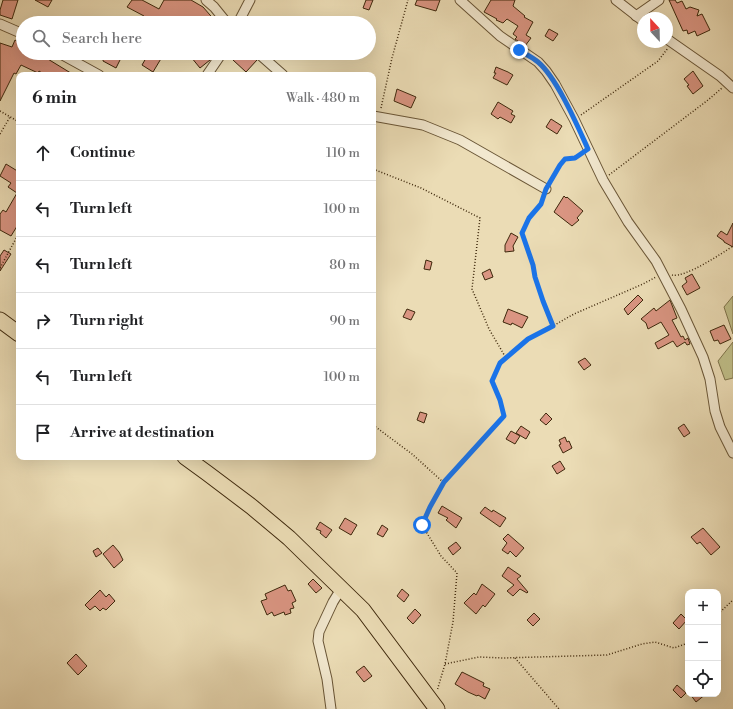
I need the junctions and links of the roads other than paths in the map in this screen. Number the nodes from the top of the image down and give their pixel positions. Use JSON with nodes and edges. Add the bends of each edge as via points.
{"nodes":[{"id":1,"x":206,"y":0,"type":"edge"},
{"id":2,"x":250,"y":0,"type":"edge"},
{"id":3,"x":460,"y":0,"type":"edge"},
{"id":4,"x":616,"y":0,"type":"edge"},
{"id":5,"x":659,"y":0,"type":"edge"},
{"id":6,"x":646,"y":12,"type":"edge"},
{"id":7,"x":221,"y":16,"type":"edge"},
{"id":8,"x":242,"y":16,"type":"edge"},
{"id":9,"x":637,"y":16,"type":"edge"},
{"id":10,"x":0,"y":24,"type":"edge"},
{"id":11,"x":16,"y":31,"type":"edge"},
{"id":12,"x":673,"y":44,"type":"edge"},
{"id":13,"x":71,"y":60,"type":"edge"},
{"id":14,"x":217,"y":60,"type":"edge"},
{"id":15,"x":266,"y":60,"type":"edge"},
{"id":16,"x":93,"y":72,"type":"edge"},
{"id":17,"x":209,"y":72,"type":"edge"},
{"id":18,"x":280,"y":72,"type":"edge"},
{"id":19,"x":731,"y":85,"type":"edge"},
{"id":20,"x":376,"y":117,"type":"edge"},
{"id":21,"x":546,"y":189,"type":"road end"},
{"id":22,"x":0,"y":320,"type":"edge"},
{"id":23,"x":16,"y":332,"type":"edge"},
{"id":24,"x":733,"y":454,"type":"edge"},
{"id":25,"x":189,"y":460,"type":"edge"},
{"id":26,"x":341,"y":589,"type":"junction"},
{"id":27,"x":435,"y":707,"type":"edge"},
{"id":28,"x":331,"y":709,"type":"edge"}],
"edges":[{"from":1,"to":7,"type":"street"},
{"from":2,"to":8,"type":"street"},
{"from":3,"to":24,"type":"street","via":[[500,36],[538,62],[555,84],[603,180],[628,222],[656,260],[681,309],[703,356],[720,427]]},
{"from":4,"to":9,"type":"street"},
{"from":5,"to":6,"type":"street"},
{"from":10,"to":11,"type":"street"},
{"from":12,"to":19,"type":"street"},
{"from":13,"to":16,"type":"street"},
{"from":14,"to":17,"type":"street"},
{"from":15,"to":18,"type":"street"},
{"from":20,"to":21,"type":"street","via":[[422,125],[460,140]]},
{"from":22,"to":23,"type":"highway"},
{"from":25,"to":26,"type":"highway","via":[[289,538]]},
{"from":26,"to":27,"type":"highway","via":[[363,610]]},
{"from":26,"to":28,"type":"street","via":[[321,626],[318,640]]}]}
